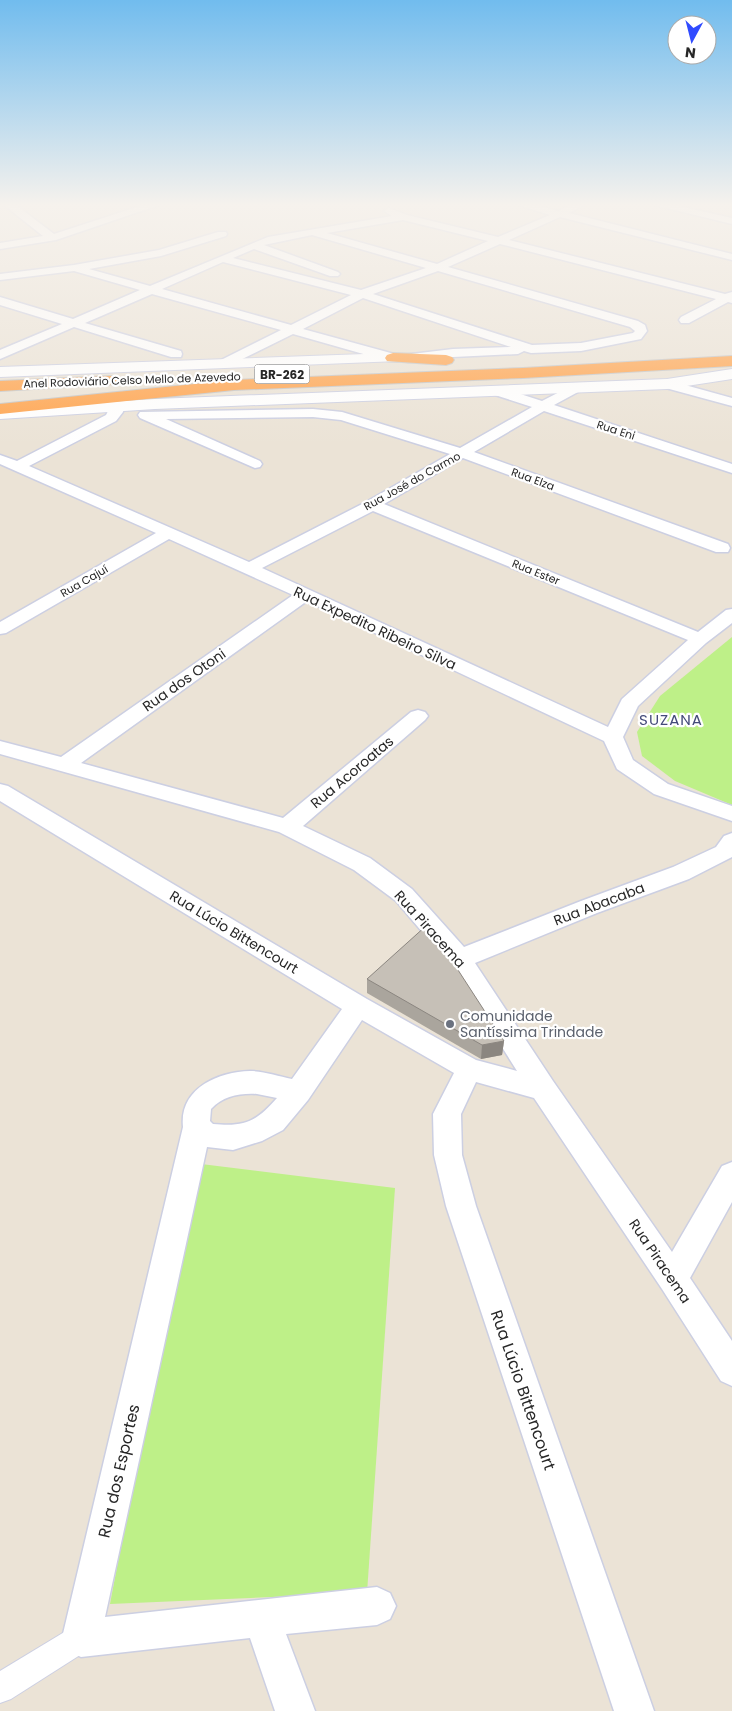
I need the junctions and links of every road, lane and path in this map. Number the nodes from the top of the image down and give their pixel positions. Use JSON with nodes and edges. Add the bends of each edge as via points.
{"nodes":[{"id":1,"x":132,"y":285,"type":"edge"},
{"id":2,"x":162,"y":285,"type":"edge"},
{"id":3,"x":326,"y":285,"type":"edge"},
{"id":4,"x":366,"y":285,"type":"edge"},
{"id":5,"x":385,"y":285,"type":"edge"},
{"id":6,"x":496,"y":285,"type":"edge"},
{"id":7,"x":678,"y":285,"type":"edge"},
{"id":8,"x":375,"y":288,"type":"junction"},
{"id":9,"x":150,"y":290,"type":"junction"},
{"id":10,"x":362,"y":294,"type":"junction"},
{"id":11,"x":730,"y":298,"type":"edge"},
{"id":12,"x":0,"y":302,"type":"edge"},
{"id":13,"x":685,"y":320,"type":"dead end"},
{"id":14,"x":74,"y":324,"type":"junction"},
{"id":15,"x":293,"y":329,"type":"junction"},
{"id":16,"x":528,"y":348,"type":"junction"},
{"id":17,"x":732,"y":352,"type":"edge"},
{"id":18,"x":176,"y":354,"type":"dead end"},
{"id":19,"x":0,"y":355,"type":"edge"},
{"id":20,"x":399,"y":358,"type":"junction"},
{"id":21,"x":732,"y":361,"type":"edge"},
{"id":22,"x":563,"y":362,"type":"junction"},
{"id":23,"x":226,"y":363,"type":"junction"},
{"id":24,"x":0,"y":372,"type":"edge"},
{"id":25,"x":732,"y":374,"type":"edge"},
{"id":26,"x":668,"y":384,"type":"junction"},
{"id":27,"x":234,"y":385,"type":"junction"},
{"id":28,"x":0,"y":386,"type":"edge"},
{"id":29,"x":573,"y":389,"type":"junction"},
{"id":30,"x":500,"y":392,"type":"junction"},
{"id":31,"x":0,"y":398,"type":"edge"},
{"id":32,"x":732,"y":402,"type":"edge"},
{"id":33,"x":120,"y":406,"type":"junction"},
{"id":34,"x":542,"y":406,"type":"junction"},
{"id":35,"x":0,"y":409,"type":"edge"},
{"id":36,"x":0,"y":414,"type":"edge"},
{"id":37,"x":145,"y":415,"type":"junction"},
{"id":38,"x":462,"y":453,"type":"junction"},
{"id":39,"x":0,"y":459,"type":"edge"},
{"id":40,"x":255,"y":464,"type":"dead end"},
{"id":41,"x":18,"y":467,"type":"junction"},
{"id":42,"x":732,"y":469,"type":"edge"},
{"id":43,"x":372,"y":505,"type":"junction"},
{"id":44,"x":168,"y":533,"type":"junction"},
{"id":45,"x":722,"y":548,"type":"dead end"},
{"id":46,"x":249,"y":568,"type":"junction"},
{"id":47,"x":304,"y":595,"type":"junction"},
{"id":48,"x":732,"y":614,"type":"edge"},
{"id":49,"x":0,"y":629,"type":"edge"},
{"id":50,"x":700,"y":639,"type":"junction"},
{"id":51,"x":418,"y":716,"type":"dead end"},
{"id":52,"x":613,"y":736,"type":"junction"},
{"id":53,"x":0,"y":747,"type":"edge"},
{"id":54,"x":64,"y":765,"type":"junction"},
{"id":55,"x":0,"y":792,"type":"edge"},
{"id":56,"x":732,"y":814,"type":"edge"},
{"id":57,"x":287,"y":827,"type":"junction"},
{"id":58,"x":732,"y":841,"type":"edge"},
{"id":59,"x":460,"y":960,"type":"junction"},
{"id":60,"x":358,"y":1006,"type":"junction"},
{"id":61,"x":469,"y":1068,"type":"junction"},
{"id":62,"x":543,"y":1090,"type":"junction"},
{"id":63,"x":298,"y":1092,"type":"junction"},
{"id":64,"x":196,"y":1127,"type":"junction"},
{"id":65,"x":732,"y":1175,"type":"edge"},
{"id":66,"x":673,"y":1279,"type":"junction"},
{"id":67,"x":732,"y":1370,"type":"edge"},
{"id":68,"x":377,"y":1606,"type":"dead end"},
{"id":69,"x":262,"y":1618,"type":"junction"},
{"id":70,"x":81,"y":1638,"type":"junction"},
{"id":71,"x":0,"y":1688,"type":"edge"},
{"id":72,"x":295,"y":1711,"type":"edge"},
{"id":73,"x":634,"y":1711,"type":"edge"}],
"edges":[{"from":1,"to":9,"type":"street"},
{"from":2,"to":9,"type":"street"},
{"from":3,"to":10,"type":"street"},
{"from":4,"to":8,"type":"street"},
{"from":5,"to":8,"type":"street"},
{"from":6,"to":16,"type":"street","via":[[634,324],[642,331],[630,338],[582,347]]},
{"from":7,"to":11,"type":"street"},
{"from":8,"to":10,"type":"street"},
{"from":9,"to":14,"type":"street"},
{"from":9,"to":15,"type":"street"},
{"from":10,"to":15,"type":"street"},
{"from":10,"to":16,"type":"street"},
{"from":11,"to":13,"type":"street"},
{"from":12,"to":14,"type":"street"},
{"from":14,"to":18,"type":"street"},
{"from":14,"to":19,"type":"street"},
{"from":15,"to":20,"type":"street"},
{"from":15,"to":23,"type":"street"},
{"from":16,"to":20,"type":"street"},
{"from":17,"to":22,"type":"highway","number":"BR-262"},
{"from":20,"to":22,"type":"highway"},
{"from":20,"to":23,"type":"main road","name":"Anel Rodoviário Celso Mello de Azevedo","number":"BR-262"},
{"from":21,"to":27,"type":"highway","number":"BR-262"},
{"from":22,"to":28,"type":"highway","name":"Anel Rodoviário Celso Mello de Azevedo","number":"BR-262"},
{"from":23,"to":24,"type":"main road","name":"Anel Rodoviário Celso Mello de Azevedo","number":"BR-262"},
{"from":25,"to":26,"type":"main road"},
{"from":26,"to":29,"type":"main road"},
{"from":26,"to":32,"type":"street"},
{"from":27,"to":31,"type":"highway","name":"Anel Rodoviário Celso Mello de Azevedo","number":"BR-262"},
{"from":27,"to":35,"type":"highway"},
{"from":29,"to":30,"type":"main road"},
{"from":29,"to":34,"type":"street","name":"Rua José do Carmo"},
{"from":30,"to":33,"type":"main road"},
{"from":30,"to":34,"type":"street","name":"Rua Eni"},
{"from":33,"to":36,"type":"main road"},
{"from":33,"to":37,"type":"street"},
{"from":33,"to":41,"type":"street","via":[[111,418]]},
{"from":34,"to":38,"type":"street","name":"Rua José do Carmo"},
{"from":34,"to":42,"type":"street","name":"Rua Eni"},
{"from":37,"to":38,"type":"street","name":"Rua Elza","via":[[313,413],[342,416]]},
{"from":37,"to":40,"type":"street"},
{"from":38,"to":43,"type":"street","name":"Rua José do Carmo"},
{"from":38,"to":45,"type":"street","name":"Rua Elza"},
{"from":39,"to":41,"type":"street","name":"Rua Expedito Ribeiro Silva"},
{"from":41,"to":44,"type":"street","name":"Rua Expedito Ribeiro Silva"},
{"from":43,"to":46,"type":"street","name":"Rua José do Carmo"},
{"from":43,"to":50,"type":"street","name":"Rua Ester"},
{"from":44,"to":46,"type":"street","name":"Rua Expedito Ribeiro Silva"},
{"from":44,"to":49,"type":"street","name":"Rua Cajuí"},
{"from":46,"to":47,"type":"street","name":"Rua Expedito Ribeiro Silva"},
{"from":47,"to":52,"type":"street","name":"Rua Expedito Ribeiro Silva"},
{"from":47,"to":54,"type":"street","name":"Rua dos Otoni"},
{"from":48,"to":50,"type":"street"},
{"from":50,"to":52,"type":"street","via":[[629,703]]},
{"from":51,"to":57,"type":"street","name":"Rua Acoroatas"},
{"from":52,"to":56,"type":"street","via":[[624,764],[654,784]]},
{"from":53,"to":54,"type":"street","name":"Rua Piracema"},
{"from":54,"to":57,"type":"street","name":"Rua Piracema"},
{"from":55,"to":60,"type":"street","name":"Rua Lúcio Bittencourt"},
{"from":57,"to":59,"type":"street","name":"Rua Piracema","via":[[362,864],[404,895]]},
{"from":58,"to":59,"type":"street","name":"Rua Abacaba","via":[[724,852],[681,873],[589,906]]},
{"from":59,"to":62,"type":"street","name":"Rua Piracema"},
{"from":60,"to":61,"type":"street","name":"Rua Lúcio Bittencourt"},
{"from":60,"to":63,"type":"street"},
{"from":61,"to":62,"type":"street","name":"Rua Lúcio Bittencourt"},
{"from":61,"to":73,"type":"street","name":"Rua Lúcio Bittencourt","via":[[446,1114],[448,1155],[461,1206]]},
{"from":62,"to":66,"type":"street","name":"Rua Piracema"},
{"from":63,"to":64,"type":"street","via":[[273,1122],[252,1133],[233,1138],[206,1135]]},
{"from":63,"to":64,"type":"street","name":"Rua dos Esportes","via":[[245,1083],[228,1086],[199,1104]]},
{"from":64,"to":70,"type":"street","name":"Rua dos Esportes"},
{"from":65,"to":66,"type":"street"},
{"from":66,"to":67,"type":"street","name":"Rua Piracema"},
{"from":68,"to":69,"type":"street"},
{"from":69,"to":70,"type":"street"},
{"from":69,"to":72,"type":"street"},
{"from":70,"to":71,"type":"street"}]}
